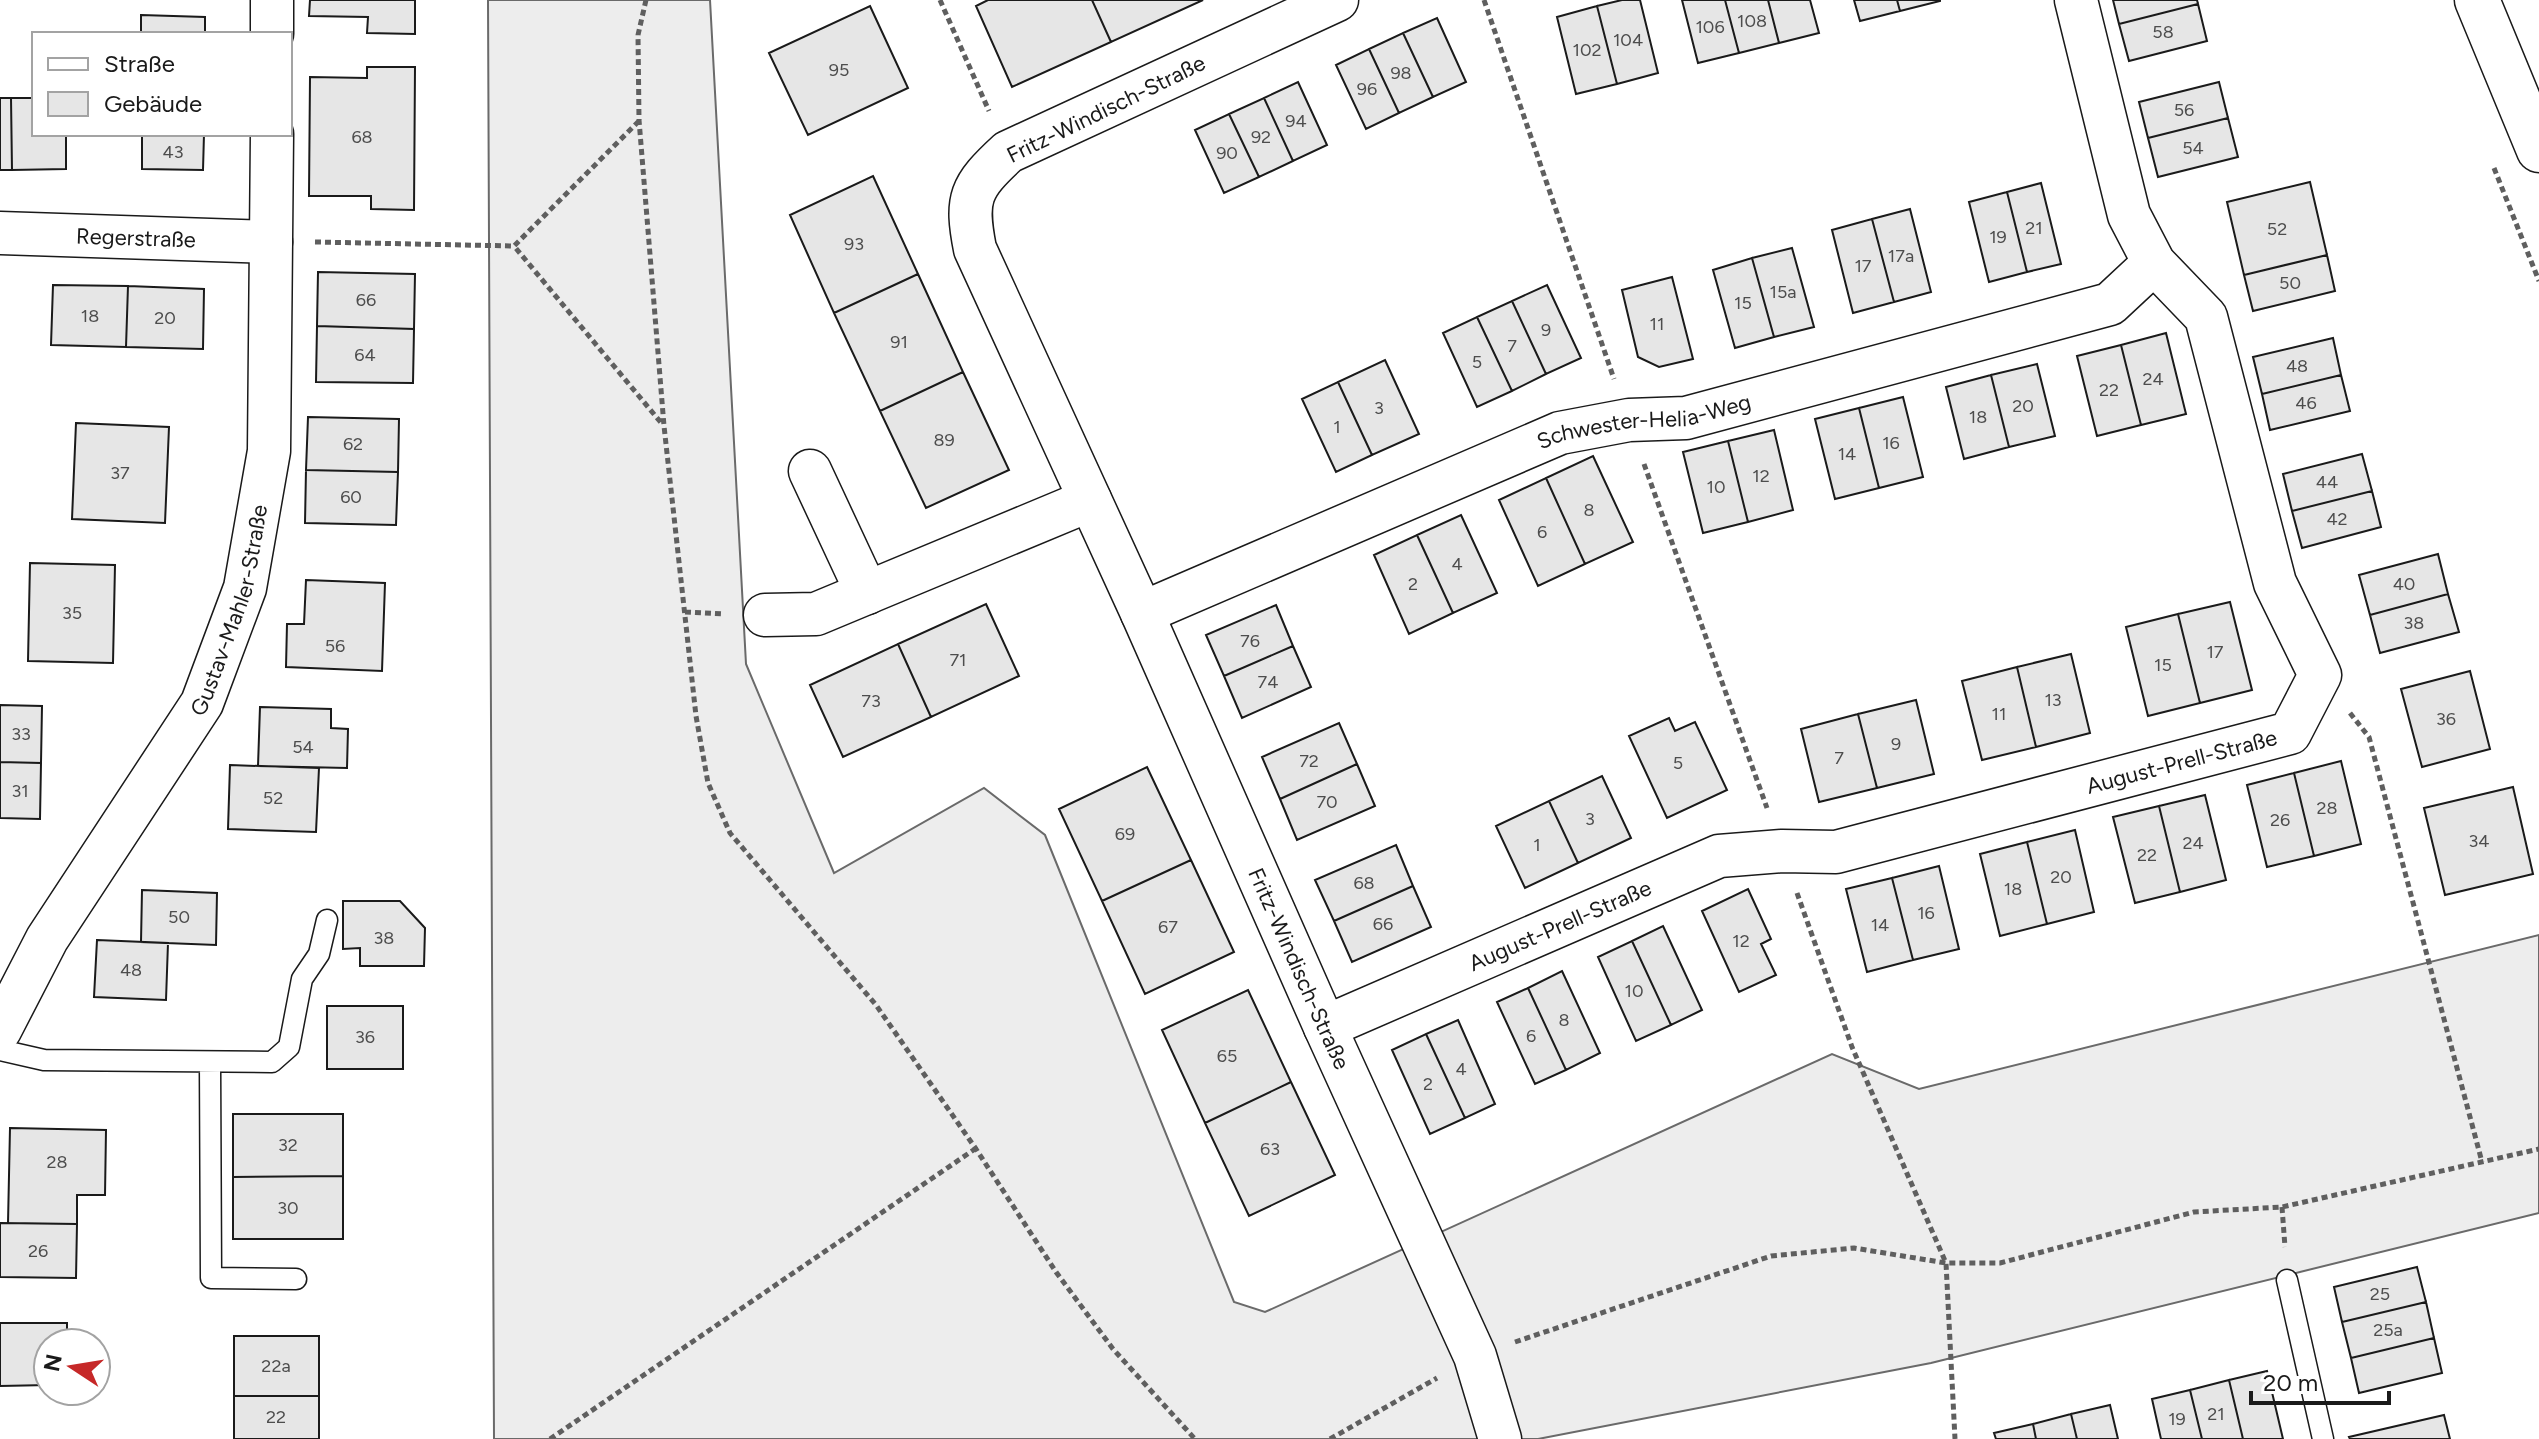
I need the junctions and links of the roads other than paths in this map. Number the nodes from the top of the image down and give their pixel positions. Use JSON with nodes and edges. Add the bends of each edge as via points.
{"nodes":[{"id":1,"x":272,"y":0,"type":"edge"},
{"id":2,"x":1337,"y":0,"type":"edge"},
{"id":3,"x":2076,"y":0,"type":"edge"},
{"id":4,"x":2477,"y":0,"type":"edge"},
{"id":5,"x":272,"y":32,"type":"edge"},
{"id":6,"x":272,"y":136,"type":"edge"},
{"id":7,"x":2539,"y":150,"type":"edge"},
{"id":8,"x":0,"y":233,"type":"edge"},
{"id":9,"x":271,"y":242,"type":"junction"},
{"id":10,"x":2154,"y":263,"type":"junction"},
{"id":11,"x":810,"y":471,"type":"dead end"},
{"id":12,"x":1090,"y":500,"type":"junction"},
{"id":13,"x":867,"y":593,"type":"junction"},
{"id":14,"x":1142,"y":613,"type":"junction"},
{"id":15,"x":765,"y":615,"type":"dead end"},
{"id":16,"x":327,"y":920,"type":"dead end"},
{"id":17,"x":1325,"y":1027,"type":"junction"},
{"id":18,"x":0,"y":1030,"type":"edge"},
{"id":19,"x":0,"y":1050,"type":"edge"},
{"id":20,"x":210,"y":1062,"type":"junction"},
{"id":21,"x":296,"y":1279,"type":"dead end"},
{"id":22,"x":2287,"y":1280,"type":"dead end"},
{"id":23,"x":1500,"y":1439,"type":"edge"},
{"id":24,"x":2323,"y":1439,"type":"edge"}],
"edges":[{"from":1,"to":5,"type":"street"},
{"from":2,"to":12,"type":"street","name":"Fritz-Windisch-Straße","via":[[1008,152],[980,178],[968,213],[975,249]]},
{"from":3,"to":10,"type":"street","via":[[2129,215]]},
{"from":4,"to":7,"type":"main road"},
{"from":6,"to":9,"type":"street","name":"Gustav-Mahler-Straße"},
{"from":8,"to":9,"type":"street","name":"Regerstraße"},
{"from":9,"to":18,"type":"street","name":"Gustav-Mahler-Straße","via":[[269,451],[245,588],[202,703],[47,939]]},
{"from":10,"to":14,"type":"street","name":"Schwester-Helia-Weg","via":[[2110,304],[1686,418],[1629,420],[1560,433]]},
{"from":10,"to":17,"type":"street","name":"August-Prell-Straße","via":[[2206,317],[2275,583],[2320,675],[2290,733],[1836,852],[1719,856]]},
{"from":11,"to":13,"type":"street"},
{"from":12,"to":13,"type":"street"},
{"from":12,"to":14,"type":"street","name":"Fritz-Windisch-Straße"},
{"from":13,"to":15,"type":"street","via":[[816,614]]},
{"from":14,"to":17,"type":"street","name":"Fritz-Windisch-Straße"},
{"from":16,"to":20,"type":"lane","via":[[319,954],[302,979],[289,1047],[272,1062]]},
{"from":17,"to":23,"type":"street","name":"Fritz-Windisch-Straße","via":[[1475,1356]]},
{"from":19,"to":20,"type":"lane","via":[[44,1060]]},
{"from":20,"to":21,"type":"lane","via":[[211,1278]]},
{"from":22,"to":24,"type":"lane"}]}
